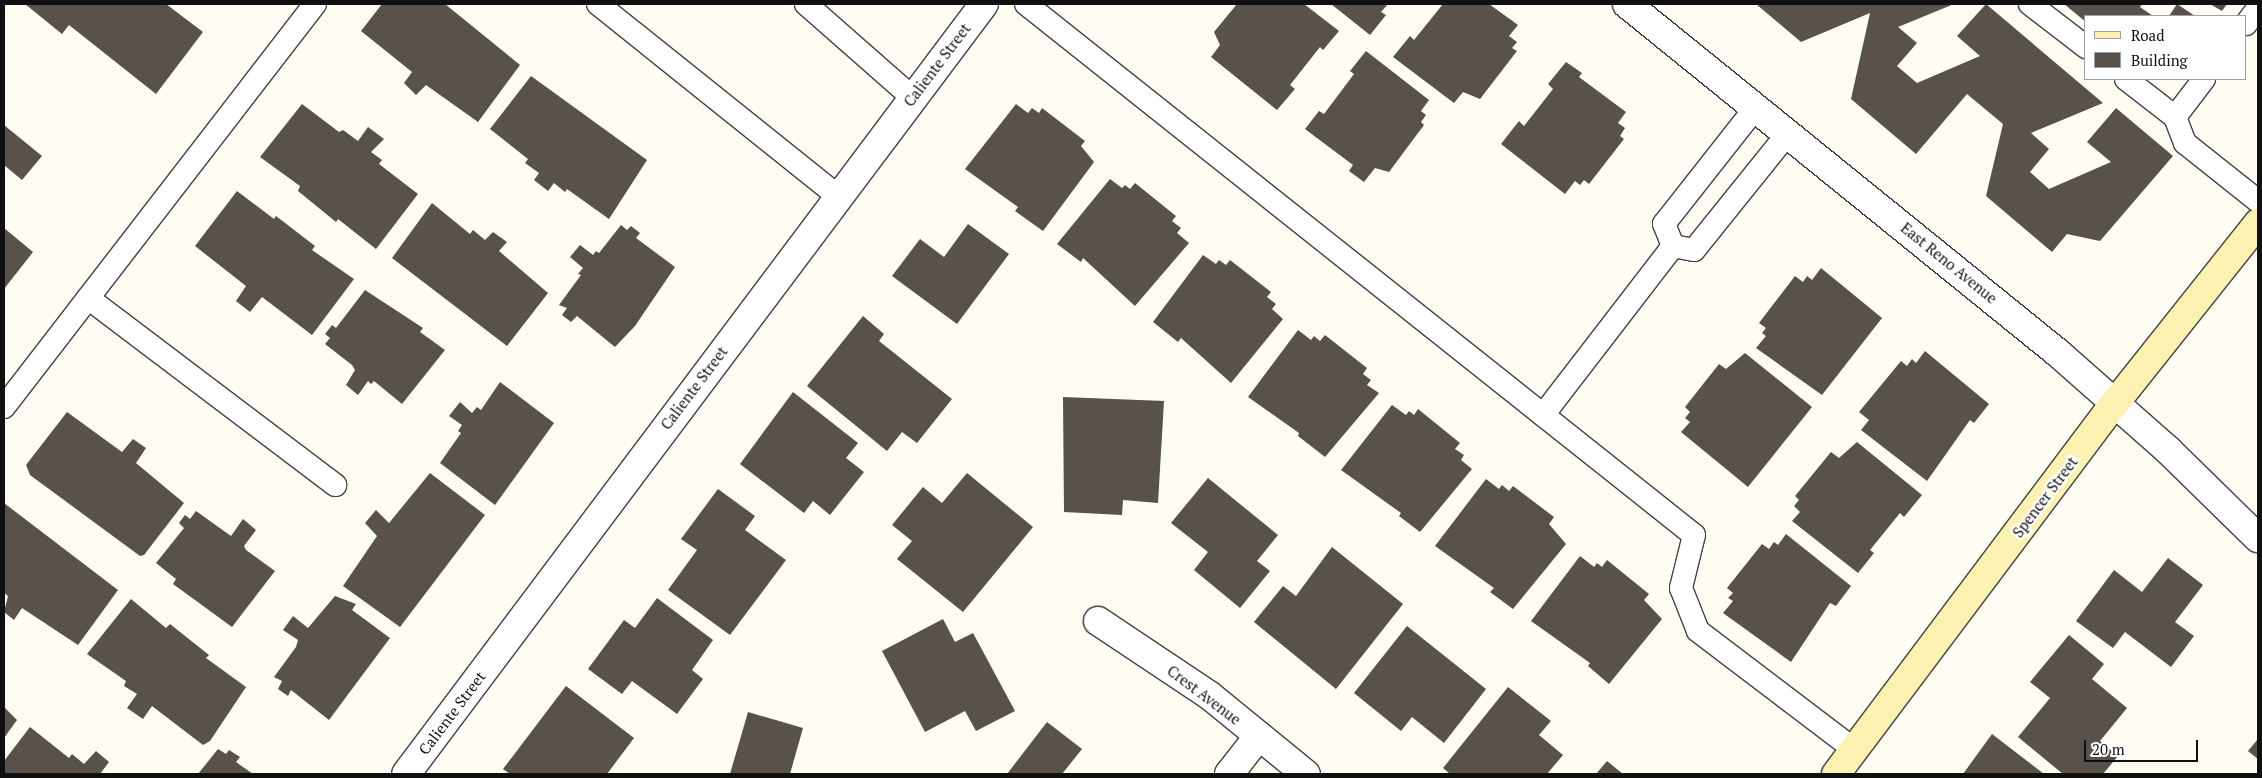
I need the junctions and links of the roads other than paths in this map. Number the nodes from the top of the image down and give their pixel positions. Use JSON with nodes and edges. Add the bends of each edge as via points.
{"nodes":[{"id":1,"x":315,"y":4,"type":"edge"},
{"id":2,"x":598,"y":4,"type":"edge"},
{"id":3,"x":984,"y":4,"type":"edge"},
{"id":4,"x":1026,"y":4,"type":"edge"},
{"id":5,"x":1628,"y":4,"type":"edge"},
{"id":6,"x":2030,"y":4,"type":"edge"},
{"id":7,"x":820,"y":8,"type":"edge"},
{"id":8,"x":2258,"y":8,"type":"edge"},
{"id":9,"x":2247,"y":23,"type":"edge"},
{"id":10,"x":2084,"y":45,"type":"edge"},
{"id":11,"x":2127,"y":80,"type":"edge"},
{"id":12,"x":2203,"y":80,"type":"edge"},
{"id":13,"x":912,"y":97,"type":"junction"},
{"id":14,"x":1757,"y":106,"type":"junction"},
{"id":15,"x":2175,"y":117,"type":"junction"},
{"id":16,"x":1790,"y":132,"type":"junction"},
{"id":17,"x":838,"y":196,"type":"junction"},
{"id":18,"x":2258,"y":201,"type":"edge"},
{"id":19,"x":2258,"y":223,"type":"edge"},
{"id":20,"x":1674,"y":246,"type":"junction"},
{"id":21,"x":88,"y":298,"type":"junction"},
{"id":22,"x":2115,"y":403,"type":"junction"},
{"id":23,"x":4,"y":407,"type":"edge"},
{"id":24,"x":1544,"y":415,"type":"junction"},
{"id":25,"x":335,"y":486,"type":"dead end"},
{"id":26,"x":2258,"y":538,"type":"edge"},
{"id":27,"x":1098,"y":621,"type":"dead end"},
{"id":28,"x":1258,"y":736,"type":"junction"},
{"id":29,"x":1855,"y":750,"type":"junction"},
{"id":30,"x":406,"y":774,"type":"edge"},
{"id":31,"x":1229,"y":774,"type":"edge"},
{"id":32,"x":1306,"y":774,"type":"edge"},
{"id":33,"x":1836,"y":774,"type":"edge"}],
"edges":[{"from":1,"to":21,"type":"lane"},
{"from":2,"to":17,"type":"lane"},
{"from":3,"to":13,"type":"street","name":"Caliente Street"},
{"from":4,"to":24,"type":"lane"},
{"from":5,"to":14,"type":"street","name":"East Reno Avenue"},
{"from":6,"to":10,"type":"lane"},
{"from":7,"to":13,"type":"lane"},
{"from":8,"to":9,"type":"lane"},
{"from":11,"to":15,"type":"lane"},
{"from":12,"to":15,"type":"lane"},
{"from":13,"to":17,"type":"street","name":"Caliente Street"},
{"from":14,"to":16,"type":"street","name":"East Reno Avenue"},
{"from":14,"to":20,"type":"lane","via":[[1664,224]]},
{"from":15,"to":18,"type":"lane","via":[[2185,143]]},
{"from":16,"to":20,"type":"lane","via":[[1694,250]]},
{"from":16,"to":22,"type":"street","name":"East Reno Avenue"},
{"from":17,"to":30,"type":"street","name":"Caliente Street"},
{"from":19,"to":22,"type":"street","name":"Spencer Street"},
{"from":20,"to":24,"type":"lane"},
{"from":21,"to":23,"type":"lane"},
{"from":21,"to":25,"type":"lane"},
{"from":22,"to":26,"type":"street","name":"East Reno Avenue"},
{"from":22,"to":29,"type":"street","name":"Spencer Street"},
{"from":24,"to":29,"type":"lane","via":[[1694,536],[1681,588],[1698,632]]},
{"from":27,"to":28,"type":"street","name":"Crest Avenue","via":[[1209,695]]},
{"from":28,"to":31,"type":"street"},
{"from":28,"to":32,"type":"street","name":"Crest Avenue"},
{"from":29,"to":33,"type":"street","name":"Spencer Street"}]}
